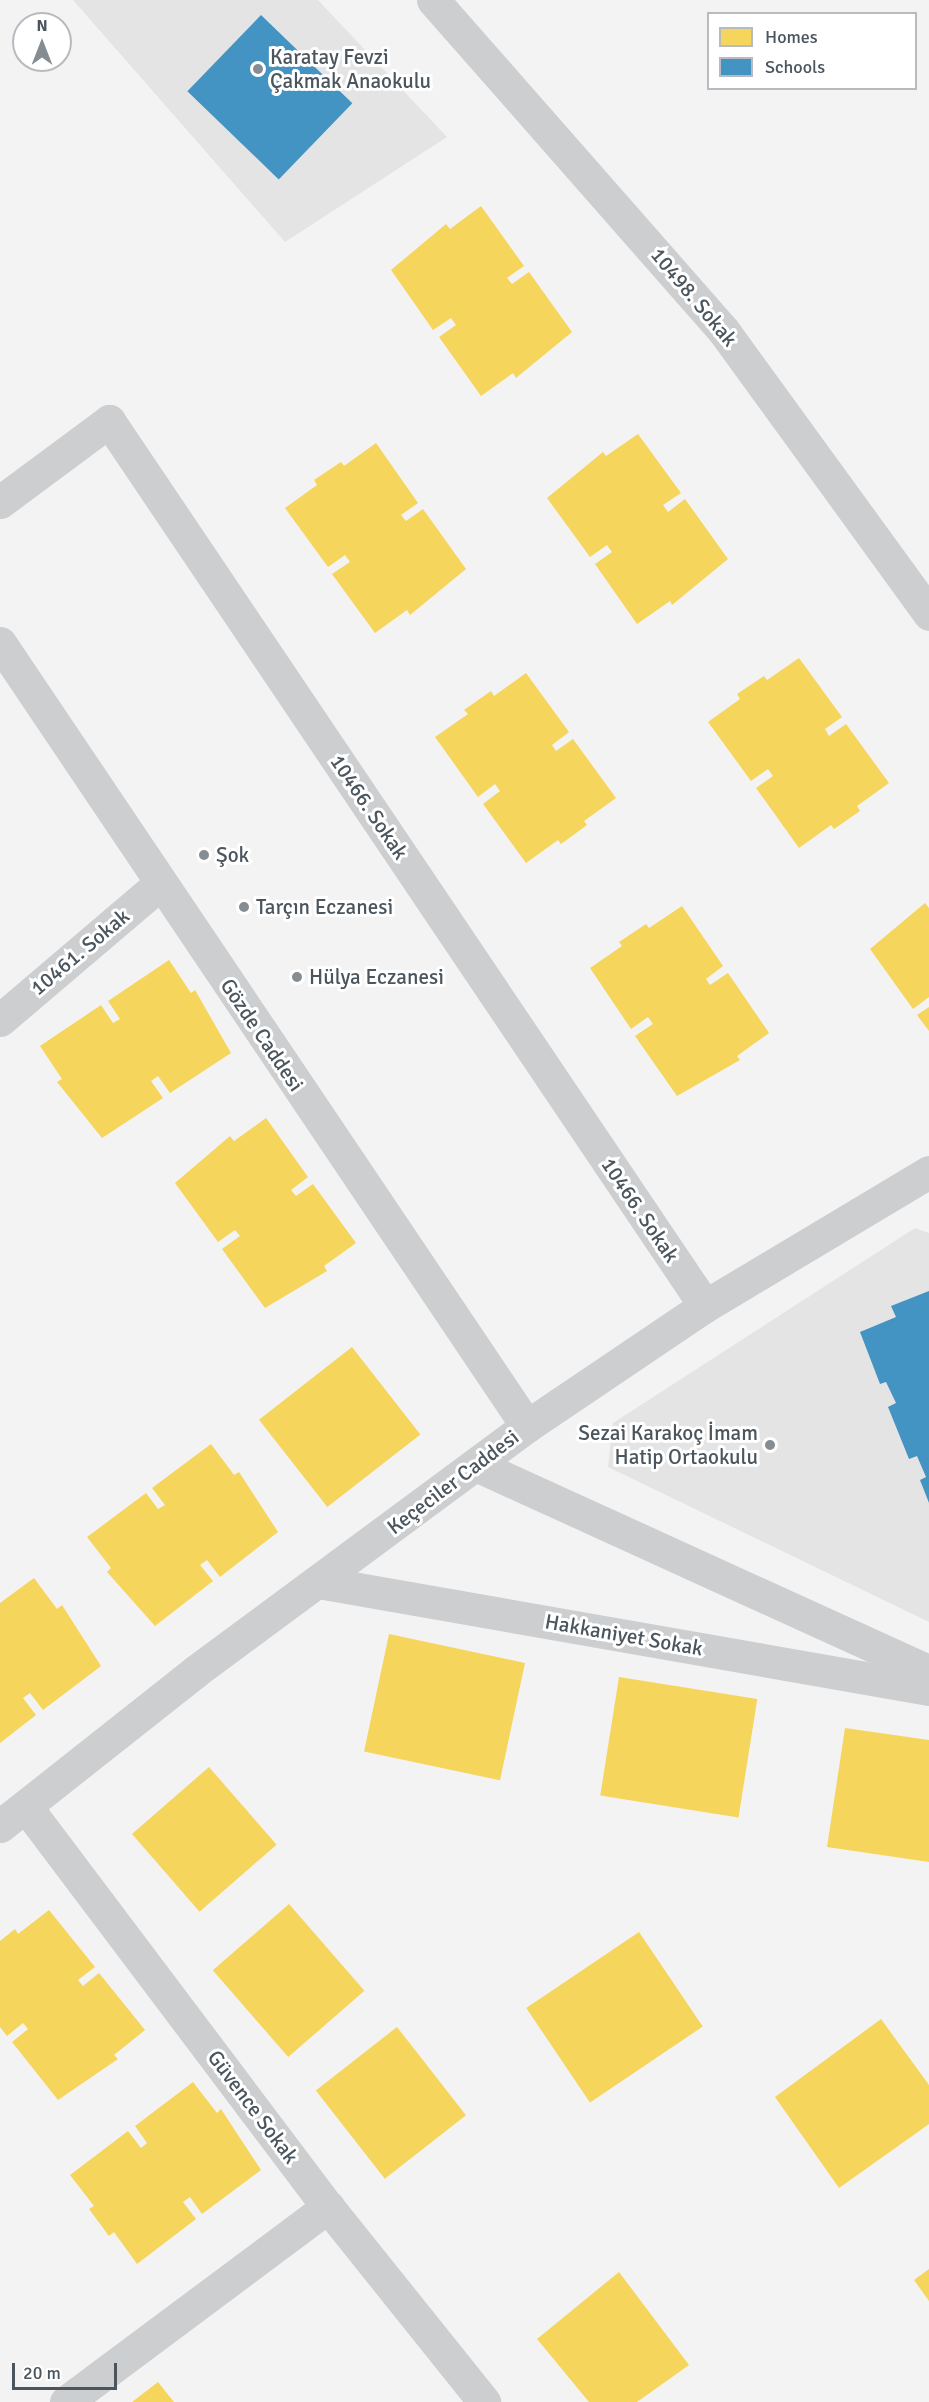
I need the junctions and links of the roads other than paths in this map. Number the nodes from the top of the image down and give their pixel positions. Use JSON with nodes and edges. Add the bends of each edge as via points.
{"nodes":[{"id":1,"x":433,"y":0,"type":"edge"},
{"id":2,"x":0,"y":502,"type":"edge"},
{"id":3,"x":929,"y":614,"type":"edge"},
{"id":4,"x":0,"y":643,"type":"edge"},
{"id":5,"x":160,"y":884,"type":"junction"},
{"id":6,"x":0,"y":1020,"type":"edge"},
{"id":7,"x":929,"y":1172,"type":"edge"},
{"id":8,"x":705,"y":1306,"type":"junction"},
{"id":9,"x":527,"y":1426,"type":"junction"},
{"id":10,"x":476,"y":1465,"type":"junction"},
{"id":11,"x":318,"y":1582,"type":"junction"},
{"id":12,"x":929,"y":1671,"type":"edge"},
{"id":13,"x":929,"y":1689,"type":"edge"},
{"id":14,"x":27,"y":1808,"type":"junction"},
{"id":15,"x":0,"y":1826,"type":"edge"},
{"id":16,"x":328,"y":2206,"type":"junction"},
{"id":17,"x":66,"y":2402,"type":"edge"},
{"id":18,"x":484,"y":2402,"type":"edge"}],
"edges":[{"from":1,"to":3,"type":"street","name":"10498. Sokak","via":[[723,330]]},
{"from":2,"to":8,"type":"street","name":"10466. Sokak","via":[[109,421]]},
{"from":4,"to":5,"type":"street","name":"Gözde Caddesi"},
{"from":5,"to":6,"type":"street","name":"10461. Sokak"},
{"from":5,"to":9,"type":"street","name":"Gözde Caddesi"},
{"from":7,"to":8,"type":"street","name":"Keçeciler Caddesi"},
{"from":8,"to":9,"type":"street","name":"Keçeciler Caddesi"},
{"from":9,"to":10,"type":"street","name":"Keçeciler Caddesi"},
{"from":10,"to":11,"type":"street","name":"Keçeciler Caddesi"},
{"from":10,"to":12,"type":"street"},
{"from":11,"to":13,"type":"street","name":"Hakkaniyet Sokak"},
{"from":11,"to":14,"type":"street","name":"Keçeciler Caddesi","via":[[196,1671]]},
{"from":14,"to":15,"type":"street","name":"Keçeciler Caddesi"},
{"from":14,"to":16,"type":"street","name":"Güvence Sokak"},
{"from":16,"to":17,"type":"street"},
{"from":16,"to":18,"type":"street","name":"Güvence Sokak"}]}
